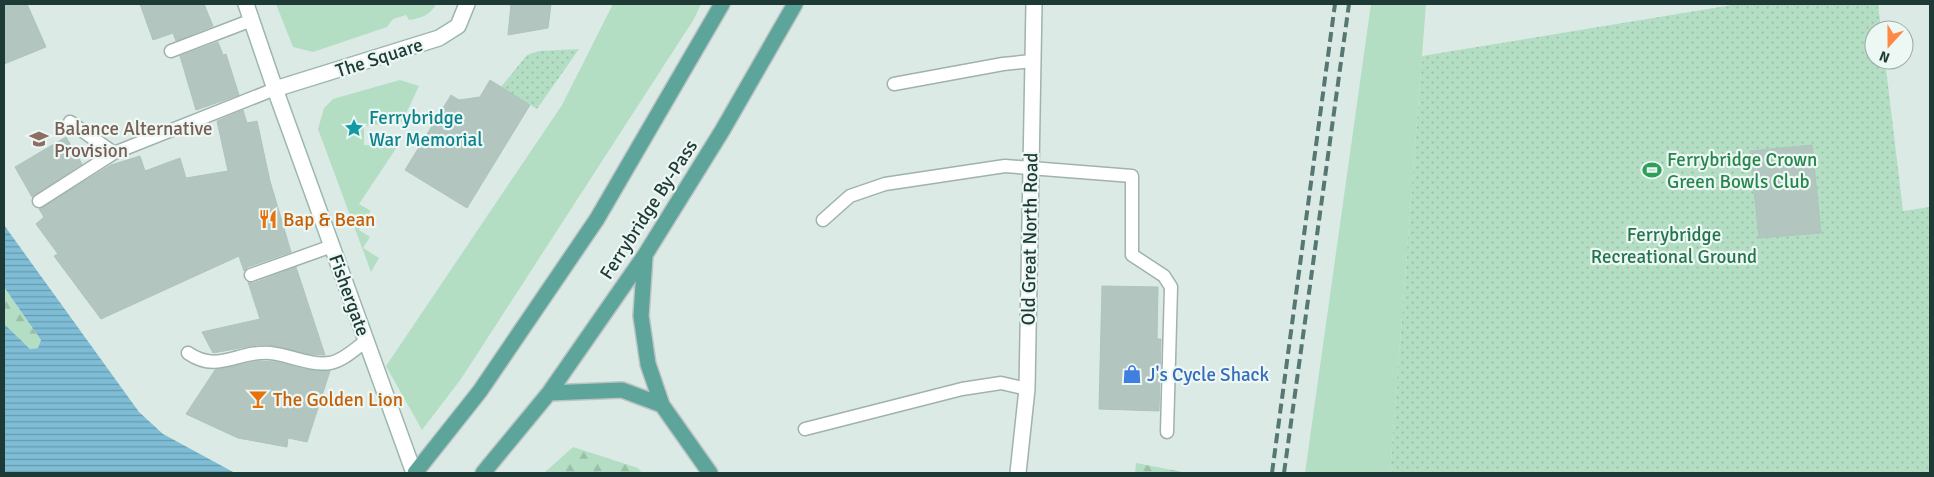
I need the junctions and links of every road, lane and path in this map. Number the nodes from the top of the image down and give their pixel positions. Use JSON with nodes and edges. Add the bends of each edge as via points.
{"nodes":[{"id":1,"x":246,"y":4,"type":"edge"},
{"id":2,"x":468,"y":4,"type":"edge"},
{"id":3,"x":722,"y":4,"type":"edge"},
{"id":4,"x":796,"y":4,"type":"edge"},
{"id":5,"x":1034,"y":4,"type":"edge"},
{"id":6,"x":252,"y":20,"type":"junction"},
{"id":7,"x":171,"y":50,"type":"dead end"},
{"id":8,"x":1032,"y":61,"type":"junction"},
{"id":9,"x":894,"y":84,"type":"dead end"},
{"id":10,"x":275,"y":89,"type":"junction"},
{"id":11,"x":70,"y":122,"type":"dead end"},
{"id":12,"x":114,"y":153,"type":"junction"},
{"id":13,"x":1030,"y":167,"type":"junction"},
{"id":14,"x":39,"y":201,"type":"dead end"},
{"id":15,"x":823,"y":220,"type":"dead end"},
{"id":16,"x":332,"y":246,"type":"junction"},
{"id":17,"x":645,"y":255,"type":"junction"},
{"id":18,"x":250,"y":275,"type":"dead end"},
{"id":19,"x":366,"y":341,"type":"junction"},
{"id":20,"x":188,"y":353,"type":"dead end"},
{"id":21,"x":1027,"y":388,"type":"junction"},
{"id":22,"x":549,"y":393,"type":"junction"},
{"id":23,"x":662,"y":405,"type":"junction"},
{"id":24,"x":805,"y":428,"type":"dead end"},
{"id":25,"x":1167,"y":432,"type":"dead end"},
{"id":26,"x":415,"y":473,"type":"edge"},
{"id":27,"x":483,"y":473,"type":"edge"},
{"id":28,"x":710,"y":473,"type":"edge"},
{"id":29,"x":1018,"y":473,"type":"edge"}],
"edges":[{"from":1,"to":6,"type":"main road","name":"Fishergate"},
{"from":2,"to":10,"type":"main road","name":"The Square","via":[[458,26],[439,38]]},
{"from":3,"to":26,"type":"main road","name":"Ferrybridge By-Pass","via":[[598,219],[480,390]]},
{"from":4,"to":17,"type":"main road","name":"Ferrybridge By-Pass"},
{"from":5,"to":8,"type":"main road","name":"Old Great North Road"},
{"from":6,"to":7,"type":"lane"},
{"from":6,"to":10,"type":"main road","name":"Fishergate"},
{"from":8,"to":9,"type":"lane"},
{"from":8,"to":13,"type":"main road","name":"Old Great North Road"},
{"from":10,"to":12,"type":"lane"},
{"from":10,"to":16,"type":"main road","name":"Fishergate"},
{"from":11,"to":12,"type":"lane"},
{"from":12,"to":14,"type":"lane"},
{"from":13,"to":15,"type":"lane","via":[[1005,166],[885,184],[850,196]]},
{"from":13,"to":21,"type":"main road","name":"Old Great North Road"},
{"from":13,"to":25,"type":"lane","via":[[1132,176],[1132,255],[1164,276],[1171,287]]},
{"from":16,"to":18,"type":"lane"},
{"from":16,"to":19,"type":"main road","name":"Fishergate"},
{"from":17,"to":22,"type":"main road","name":"Ferrybridge By-Pass"},
{"from":17,"to":23,"type":"main road","via":[[641,316],[648,364]]},
{"from":19,"to":20,"type":"lane","via":[[337,361],[321,364],[269,353],[214,363],[196,359]]},
{"from":19,"to":26,"type":"main road","name":"Fishergate"},
{"from":21,"to":24,"type":"lane","via":[[1000,383],[962,389]]},
{"from":21,"to":29,"type":"main road","name":"Old Great North Road"},
{"from":22,"to":23,"type":"main road","via":[[622,390]]},
{"from":22,"to":27,"type":"main road","name":"Ferrybridge By-Pass"},
{"from":23,"to":28,"type":"main road"}]}
